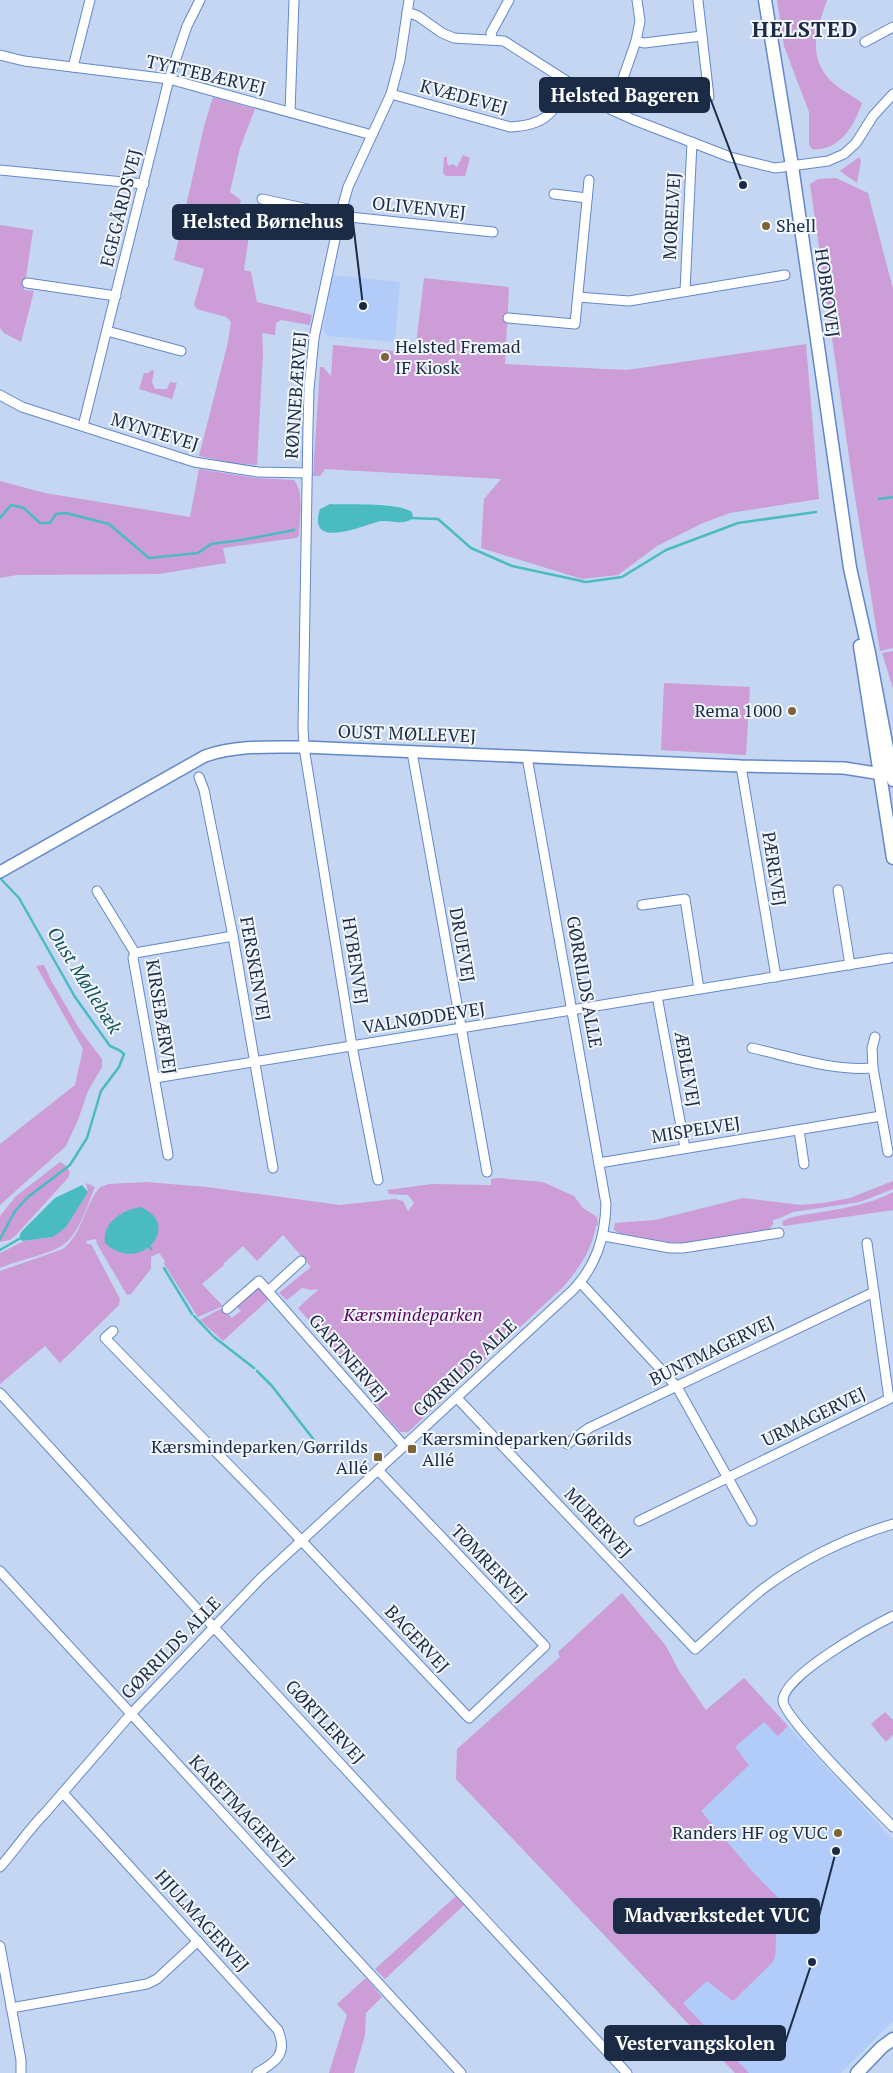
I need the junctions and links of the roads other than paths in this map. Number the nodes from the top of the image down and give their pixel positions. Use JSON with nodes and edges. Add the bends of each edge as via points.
{"nodes":[{"id":1,"x":90,"y":0,"type":"edge"},
{"id":2,"x":200,"y":0,"type":"edge"},
{"id":3,"x":294,"y":0,"type":"edge"},
{"id":4,"x":409,"y":0,"type":"edge"},
{"id":5,"x":509,"y":0,"type":"edge"},
{"id":6,"x":637,"y":0,"type":"edge"},
{"id":7,"x":765,"y":0,"type":"edge"},
{"id":8,"x":698,"y":1,"type":"edge"},
{"id":9,"x":407,"y":12,"type":"junction"},
{"id":10,"x":893,"y":27,"type":"edge"},
{"id":11,"x":702,"y":36,"type":"junction"},
{"id":12,"x":492,"y":39,"type":"junction"},
{"id":13,"x":636,"y":41,"type":"junction"},
{"id":14,"x":865,"y":42,"type":"dead end"},
{"id":15,"x":0,"y":55,"type":"edge"},
{"id":16,"x":73,"y":67,"type":"junction"},
{"id":17,"x":169,"y":79,"type":"junction"},
{"id":18,"x":571,"y":84,"type":"junction"},
{"id":19,"x":391,"y":94,"type":"junction"},
{"id":20,"x":893,"y":94,"type":"edge"},
{"id":21,"x":709,"y":97,"type":"dead end"},
{"id":22,"x":612,"y":110,"type":"junction"},
{"id":23,"x":290,"y":112,"type":"junction"},
{"id":24,"x":372,"y":135,"type":"junction"},
{"id":25,"x":692,"y":142,"type":"junction"},
{"id":26,"x":792,"y":166,"type":"junction"},
{"id":27,"x":0,"y":170,"type":"edge"},
{"id":28,"x":589,"y":180,"type":"dead end"},
{"id":29,"x":144,"y":184,"type":"junction"},
{"id":30,"x":554,"y":194,"type":"dead end"},
{"id":31,"x":587,"y":198,"type":"junction"},
{"id":32,"x":262,"y":199,"type":"dead end"},
{"id":33,"x":340,"y":216,"type":"junction"},
{"id":34,"x":493,"y":232,"type":"dead end"},
{"id":35,"x":786,"y":275,"type":"dead end"},
{"id":36,"x":27,"y":282,"type":"dead end"},
{"id":37,"x":685,"y":292,"type":"junction"},
{"id":38,"x":116,"y":296,"type":"junction"},
{"id":39,"x":578,"y":297,"type":"junction"},
{"id":40,"x":508,"y":318,"type":"dead end"},
{"id":41,"x":108,"y":331,"type":"junction"},
{"id":42,"x":181,"y":351,"type":"dead end"},
{"id":43,"x":0,"y":395,"type":"edge"},
{"id":44,"x":84,"y":426,"type":"junction"},
{"id":45,"x":307,"y":473,"type":"junction"},
{"id":46,"x":304,"y":747,"type":"junction"},
{"id":47,"x":412,"y":752,"type":"junction"},
{"id":48,"x":527,"y":757,"type":"junction"},
{"id":49,"x":741,"y":766,"type":"junction"},
{"id":50,"x":889,"y":771,"type":"edge"},
{"id":51,"x":199,"y":777,"type":"dead end"},
{"id":52,"x":893,"y":858,"type":"edge"},
{"id":53,"x":0,"y":872,"type":"edge"},
{"id":54,"x":838,"y":890,"type":"dead end"},
{"id":55,"x":97,"y":891,"type":"dead end"},
{"id":56,"x":642,"y":905,"type":"dead end"},
{"id":57,"x":233,"y":936,"type":"junction"},
{"id":58,"x":135,"y":953,"type":"junction"},
{"id":59,"x":890,"y":958,"type":"dead end"},
{"id":60,"x":850,"y":965,"type":"junction"},
{"id":61,"x":776,"y":977,"type":"junction"},
{"id":62,"x":699,"y":989,"type":"junction"},
{"id":63,"x":657,"y":996,"type":"junction"},
{"id":64,"x":572,"y":1010,"type":"junction"},
{"id":65,"x":460,"y":1029,"type":"junction"},
{"id":66,"x":875,"y":1037,"type":"dead end"},
{"id":67,"x":352,"y":1046,"type":"junction"},
{"id":68,"x":752,"y":1048,"type":"dead end"},
{"id":69,"x":255,"y":1062,"type":"junction"},
{"id":70,"x":873,"y":1068,"type":"junction"},
{"id":71,"x":154,"y":1078,"type":"junction"},
{"id":72,"x":881,"y":1116,"type":"junction"},
{"id":73,"x":799,"y":1130,"type":"junction"},
{"id":74,"x":685,"y":1148,"type":"junction"},
{"id":75,"x":888,"y":1152,"type":"dead end"},
{"id":76,"x":168,"y":1155,"type":"dead end"},
{"id":77,"x":599,"y":1163,"type":"junction"},
{"id":78,"x":804,"y":1164,"type":"dead end"},
{"id":79,"x":273,"y":1168,"type":"dead end"},
{"id":80,"x":487,"y":1172,"type":"dead end"},
{"id":81,"x":378,"y":1180,"type":"dead end"},
{"id":82,"x":779,"y":1233,"type":"dead end"},
{"id":83,"x":604,"y":1236,"type":"junction"},
{"id":84,"x":867,"y":1243,"type":"dead end"},
{"id":85,"x":301,"y":1261,"type":"dead end"},
{"id":86,"x":580,"y":1282,"type":"junction"},
{"id":87,"x":268,"y":1291,"type":"junction"},
{"id":88,"x":874,"y":1292,"type":"junction"},
{"id":89,"x":227,"y":1309,"type":"dead end"},
{"id":90,"x":113,"y":1331,"type":"dead end"},
{"id":91,"x":677,"y":1387,"type":"junction"},
{"id":92,"x":0,"y":1393,"type":"edge"},
{"id":93,"x":456,"y":1398,"type":"junction"},
{"id":94,"x":567,"y":1444,"type":"dead end"},
{"id":95,"x":404,"y":1446,"type":"junction"},
{"id":96,"x":378,"y":1470,"type":"junction"},
{"id":97,"x":727,"y":1477,"type":"junction"},
{"id":98,"x":639,"y":1521,"type":"dead end"},
{"id":99,"x":752,"y":1521,"type":"dead end"},
{"id":100,"x":893,"y":1524,"type":"edge"},
{"id":101,"x":302,"y":1541,"type":"junction"},
{"id":102,"x":0,"y":1570,"type":"edge"},
{"id":103,"x":893,"y":1616,"type":"edge"},
{"id":104,"x":214,"y":1628,"type":"junction"},
{"id":105,"x":510,"y":1678,"type":"joint"},
{"id":106,"x":131,"y":1714,"type":"junction"},
{"id":107,"x":63,"y":1793,"type":"junction"},
{"id":108,"x":893,"y":1827,"type":"edge"},
{"id":109,"x":0,"y":1867,"type":"edge"},
{"id":110,"x":198,"y":1941,"type":"junction"},
{"id":111,"x":0,"y":1946,"type":"edge"},
{"id":112,"x":11,"y":2008,"type":"junction"},
{"id":113,"x":893,"y":2039,"type":"edge"},
{"id":114,"x":21,"y":2073,"type":"edge"},
{"id":115,"x":256,"y":2073,"type":"edge"},
{"id":116,"x":461,"y":2073,"type":"edge"},
{"id":117,"x":627,"y":2073,"type":"edge"},
{"id":118,"x":856,"y":2073,"type":"edge"}],
"edges":[{"from":1,"to":16,"type":"street"},
{"from":2,"to":17,"type":"street","name":"EGEGÅRDSVEJ","via":[[187,26]]},
{"from":3,"to":23,"type":"street"},
{"from":4,"to":9,"type":"street","name":"RØNNEBÆRVEJ"},
{"from":5,"to":12,"type":"street"},
{"from":6,"to":13,"type":"street","via":[[640,21]]},
{"from":7,"to":26,"type":"main road","name":"HOBROVEJ"},
{"from":8,"to":11,"type":"street"},
{"from":9,"to":12,"type":"street","via":[[454,38]]},
{"from":9,"to":19,"type":"street","name":"RØNNEBÆRVEJ"},
{"from":10,"to":14,"type":"street"},
{"from":11,"to":13,"type":"street","via":[[644,43]]},
{"from":11,"to":21,"type":"street"},
{"from":12,"to":18,"type":"street","via":[[504,41]]},
{"from":13,"to":22,"type":"street"},
{"from":15,"to":16,"type":"street","name":"TYTTEBÆRVEJ"},
{"from":16,"to":17,"type":"street","name":"TYTTEBÆRVEJ"},
{"from":17,"to":23,"type":"street","name":"TYTTEBÆRVEJ"},
{"from":17,"to":29,"type":"street","name":"EGEGÅRDSVEJ"},
{"from":18,"to":19,"type":"street","name":"KVÆDEVEJ","via":[[548,116],[538,123],[510,127]]},
{"from":18,"to":22,"type":"street"},
{"from":19,"to":24,"type":"street","name":"RØNNEBÆRVEJ"},
{"from":20,"to":26,"type":"street","via":[[844,154],[828,161]]},
{"from":22,"to":25,"type":"street"},
{"from":23,"to":24,"type":"street","name":"TYTTEBÆRVEJ"},
{"from":24,"to":33,"type":"street","name":"RØNNEBÆRVEJ","via":[[348,188]]},
{"from":25,"to":26,"type":"street","via":[[762,165],[775,168]]},
{"from":25,"to":37,"type":"street","name":"MORELVEJ"},
{"from":26,"to":50,"type":"main road","name":"HOBROVEJ","via":[[854,592],[870,653]]},
{"from":27,"to":29,"type":"street"},
{"from":28,"to":31,"type":"street"},
{"from":29,"to":38,"type":"street","name":"EGEGÅRDSVEJ"},
{"from":30,"to":31,"type":"street"},
{"from":31,"to":39,"type":"street"},
{"from":32,"to":33,"type":"street","name":"OLIVENVEJ"},
{"from":33,"to":34,"type":"street","name":"OLIVENVEJ"},
{"from":33,"to":45,"type":"street","name":"RØNNEBÆRVEJ","via":[[314,343],[309,389]]},
{"from":35,"to":37,"type":"street"},
{"from":36,"to":38,"type":"street"},
{"from":37,"to":39,"type":"street","via":[[629,301]]},
{"from":38,"to":41,"type":"street","name":"EGEGÅRDSVEJ"},
{"from":39,"to":40,"type":"street","via":[[575,324]]},
{"from":41,"to":42,"type":"street"},
{"from":41,"to":44,"type":"street","name":"EGEGÅRDSVEJ"},
{"from":43,"to":44,"type":"street","name":"MYNTEVEJ","via":[[20,406]]},
{"from":44,"to":45,"type":"street","name":"MYNTEVEJ","via":[[194,462],[258,472]]},
{"from":45,"to":46,"type":"street","name":"RØNNEBÆRVEJ"},
{"from":46,"to":47,"type":"street","name":"OUST MØLLEVEJ"},
{"from":46,"to":53,"type":"street","name":"OUST MØLLEVEJ","via":[[250,747],[205,756]]},
{"from":46,"to":67,"type":"street","name":"HYBENVEJ"},
{"from":47,"to":48,"type":"street","name":"OUST MØLLEVEJ"},
{"from":47,"to":65,"type":"street","name":"DRUEVEJ"},
{"from":48,"to":49,"type":"street","name":"OUST MØLLEVEJ"},
{"from":48,"to":64,"type":"street","name":"GØRRILDS ALLE"},
{"from":49,"to":50,"type":"street","name":"OUST MØLLEVEJ","via":[[844,768],[865,764]]},
{"from":49,"to":61,"type":"street","name":"PÆREVEJ"},
{"from":50,"to":52,"type":"main road","name":"HOBROVEJ"},
{"from":51,"to":57,"type":"street","name":"FERSKENVEJ"},
{"from":54,"to":60,"type":"street"},
{"from":55,"to":58,"type":"street"},
{"from":56,"to":62,"type":"street","via":[[685,898]]},
{"from":57,"to":58,"type":"street","name":"KIRSEBÆRVEJ"},
{"from":57,"to":69,"type":"street","name":"FERSKENVEJ"},
{"from":58,"to":71,"type":"street","name":"KIRSEBÆRVEJ","via":[[133,958]]},
{"from":59,"to":60,"type":"street","name":"VALNØDDEVEJ"},
{"from":60,"to":61,"type":"street","name":"VALNØDDEVEJ"},
{"from":61,"to":62,"type":"street","name":"VALNØDDEVEJ"},
{"from":62,"to":63,"type":"street","name":"VALNØDDEVEJ"},
{"from":63,"to":64,"type":"street","name":"VALNØDDEVEJ"},
{"from":63,"to":74,"type":"street","name":"ÆBLEVEJ"},
{"from":64,"to":65,"type":"street","name":"VALNØDDEVEJ"},
{"from":64,"to":77,"type":"street","name":"GØRRILDS ALLE"},
{"from":65,"to":67,"type":"street","name":"VALNØDDEVEJ"},
{"from":65,"to":80,"type":"street","name":"DRUEVEJ"},
{"from":66,"to":70,"type":"street"},
{"from":67,"to":69,"type":"street","name":"VALNØDDEVEJ"},
{"from":67,"to":81,"type":"street","name":"HYBENVEJ"},
{"from":68,"to":70,"type":"street","via":[[852,1070]]},
{"from":69,"to":71,"type":"street","name":"VALNØDDEVEJ"},
{"from":69,"to":79,"type":"street","name":"FERSKENVEJ"},
{"from":70,"to":72,"type":"street"},
{"from":71,"to":76,"type":"street","name":"KIRSEBÆRVEJ"},
{"from":72,"to":73,"type":"street","name":"MISPELVEJ"},
{"from":72,"to":75,"type":"street"},
{"from":73,"to":74,"type":"street","name":"MISPELVEJ"},
{"from":73,"to":78,"type":"street"},
{"from":74,"to":77,"type":"street","name":"MISPELVEJ"},
{"from":77,"to":83,"type":"street","name":"GØRRILDS ALLE","via":[[606,1204]]},
{"from":82,"to":83,"type":"street","via":[[683,1248]]},
{"from":83,"to":86,"type":"street","name":"GØRRILDS ALLE","via":[[592,1266]]},
{"from":84,"to":88,"type":"street","name":"URMAGERVEJ"},
{"from":85,"to":87,"type":"street"},
{"from":86,"to":91,"type":"street"},
{"from":86,"to":93,"type":"street","name":"GØRRILDS ALLE"},
{"from":87,"to":89,"type":"street","via":[[259,1281]]},
{"from":87,"to":95,"type":"street","name":"GARTNERVEJ"},
{"from":88,"to":91,"type":"street","name":"BUNTMAGERVEJ"},
{"from":88,"to":97,"type":"street","name":"URMAGERVEJ","via":[[889,1399]]},
{"from":90,"to":101,"type":"street","via":[[105,1338]]},
{"from":91,"to":94,"type":"street","name":"BUNTMAGERVEJ","via":[[589,1428]]},
{"from":91,"to":97,"type":"street"},
{"from":92,"to":104,"type":"street","name":"GØRTLERVEJ"},
{"from":93,"to":95,"type":"street","name":"GØRRILDS ALLE"},
{"from":93,"to":100,"type":"street","name":"MURERVEJ","via":[[695,1649],[764,1589],[821,1552],[858,1534]]},
{"from":95,"to":96,"type":"street","name":"GØRRILDS ALLE"},
{"from":96,"to":101,"type":"street","name":"GØRRILDS ALLE"},
{"from":96,"to":105,"type":"street","name":"TØMRERVEJ","via":[[545,1646]]},
{"from":97,"to":98,"type":"street","name":"URMAGERVEJ"},
{"from":97,"to":99,"type":"street"},
{"from":101,"to":104,"type":"street","name":"GØRRILDS ALLE","via":[[261,1578]]},
{"from":101,"to":105,"type":"street","name":"BAGERVEJ","via":[[469,1718]]},
{"from":102,"to":106,"type":"street","name":"KARETMAGERVEJ"},
{"from":103,"to":108,"type":"street","via":[[831,1652],[789,1686],[783,1700],[800,1728]]},
{"from":104,"to":106,"type":"street","name":"GØRRILDS ALLE"},
{"from":104,"to":117,"type":"street","name":"GØRTLERVEJ"},
{"from":106,"to":107,"type":"street","name":"GØRRILDS ALLE"},
{"from":106,"to":116,"type":"street","name":"KARETMAGERVEJ"},
{"from":107,"to":109,"type":"street","name":"GØRRILDS ALLE"},
{"from":107,"to":110,"type":"street","name":"HJULMAGERVEJ"},
{"from":110,"to":112,"type":"street","via":[[157,1979],[147,1984]]},
{"from":110,"to":115,"type":"street","name":"HJULMAGERVEJ","via":[[278,2030],[282,2047],[279,2057]]},
{"from":111,"to":112,"type":"street"},
{"from":112,"to":114,"type":"street"},
{"from":113,"to":118,"type":"main road"}]}
